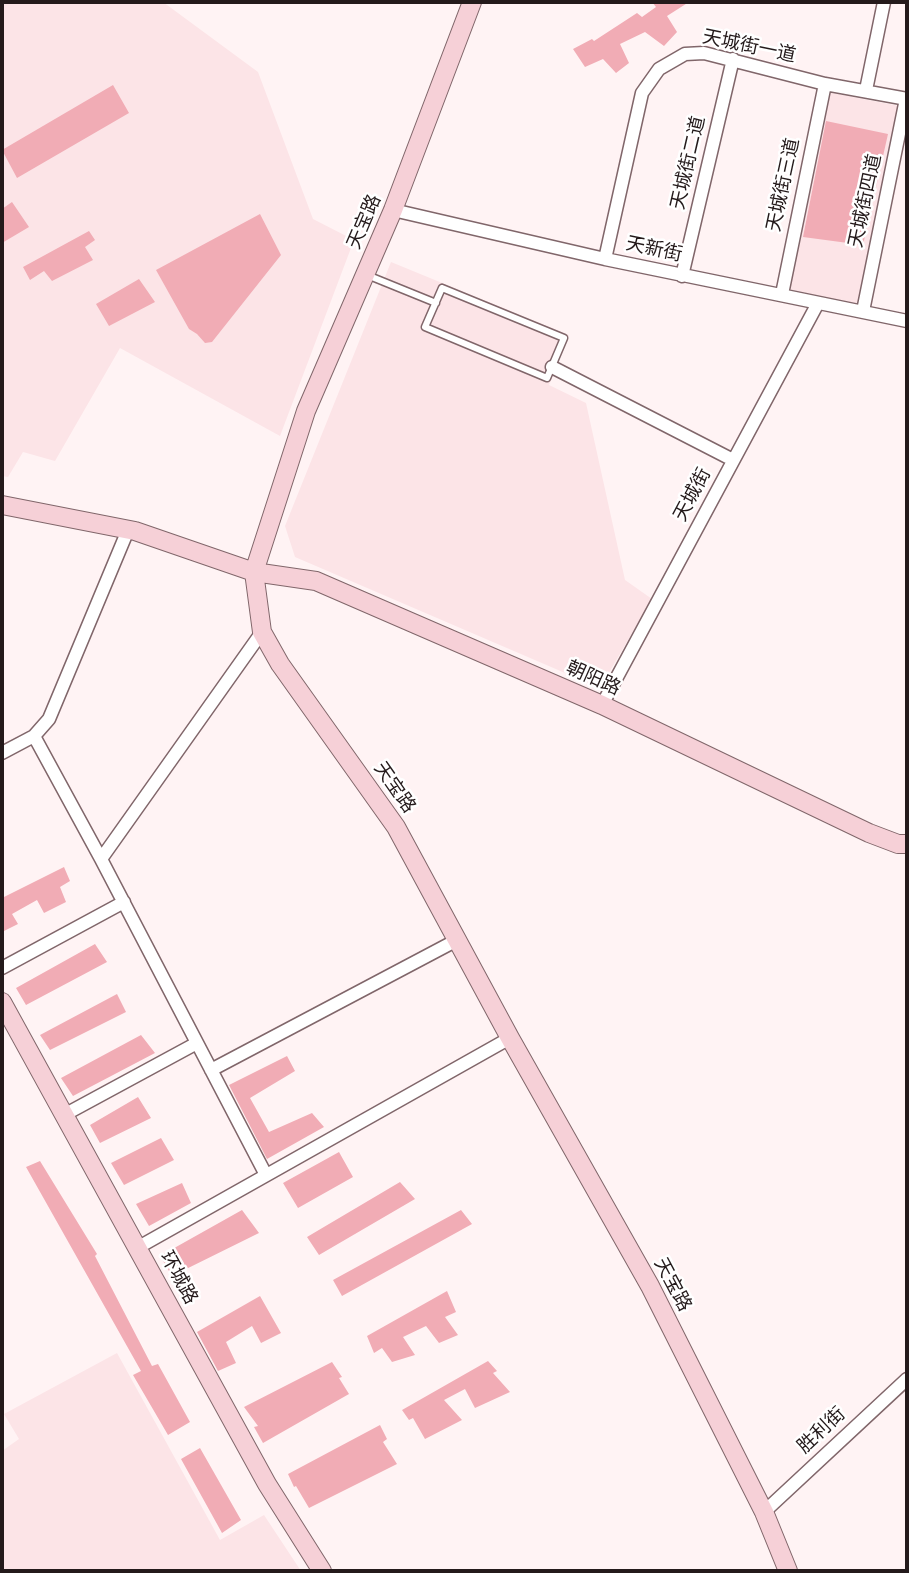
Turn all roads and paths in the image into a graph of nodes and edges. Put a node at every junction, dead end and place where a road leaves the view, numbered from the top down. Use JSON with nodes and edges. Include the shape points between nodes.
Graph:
{"nodes":[{"id":1,"x":472,"y":2,"type":"edge"},
{"id":2,"x":884,"y":2,"type":"edge"},
{"id":3,"x":733,"y":59,"type":"junction"},
{"id":4,"x":825,"y":84,"type":"junction"},
{"id":5,"x":866,"y":90,"type":"junction"},
{"id":6,"x":907,"y":99,"type":"edge"},
{"id":7,"x":393,"y":210,"type":"junction"},
{"id":8,"x":605,"y":259,"type":"junction"},
{"id":9,"x":365,"y":275,"type":"junction"},
{"id":10,"x":682,"y":276,"type":"junction"},
{"id":11,"x":782,"y":294,"type":"junction"},
{"id":12,"x":436,"y":303,"type":"junction"},
{"id":13,"x":818,"y":303,"type":"junction"},
{"id":14,"x":863,"y":311,"type":"junction"},
{"id":15,"x":907,"y":321,"type":"edge"},
{"id":16,"x":552,"y":367,"type":"junction"},
{"id":17,"x":733,"y":460,"type":"junction"},
{"id":18,"x":2,"y":505,"type":"edge"},
{"id":19,"x":128,"y":530,"type":"junction"},
{"id":20,"x":254,"y":572,"type":"junction"},
{"id":21,"x":262,"y":632,"type":"junction"},
{"id":22,"x":601,"y":705,"type":"junction"},
{"id":23,"x":34,"y":736,"type":"junction"},
{"id":24,"x":2,"y":753,"type":"edge"},
{"id":25,"x":907,"y":844,"type":"edge"},
{"id":26,"x":102,"y":859,"type":"junction"},
{"id":27,"x":124,"y":902,"type":"junction"},
{"id":28,"x":457,"y":940,"type":"junction"},
{"id":29,"x":2,"y":968,"type":"edge"},
{"id":30,"x":2,"y":1002,"type":"edge"},
{"id":31,"x":510,"y":1038,"type":"junction"},
{"id":32,"x":197,"y":1043,"type":"junction"},
{"id":33,"x":211,"y":1070,"type":"junction"},
{"id":34,"x":64,"y":1115,"type":"junction"},
{"id":35,"x":266,"y":1175,"type":"junction"},
{"id":36,"x":137,"y":1248,"type":"junction"},
{"id":37,"x":907,"y":1378,"type":"edge"},
{"id":38,"x":764,"y":1512,"type":"junction"},
{"id":39,"x":323,"y":1571,"type":"edge"},
{"id":40,"x":788,"y":1571,"type":"edge"}],
"edges":[{"from":1,"to":7,"type":"main road","name":"天宝路"},
{"from":2,"to":5,"type":"street"},
{"from":3,"to":4,"type":"street","name":"天城街一道"},
{"from":3,"to":8,"type":"street","name":"天城街一道","via":[[685,54],[659,69],[642,93]]},
{"from":3,"to":10,"type":"street","name":"天城街二道"},
{"from":4,"to":5,"type":"street","name":"天城街一道"},
{"from":4,"to":11,"type":"street","name":"天城街三道"},
{"from":5,"to":6,"type":"street","name":"天城街一道"},
{"from":6,"to":14,"type":"street","name":"天城街四道"},
{"from":7,"to":8,"type":"street","name":"天新街"},
{"from":7,"to":9,"type":"main road","name":"天宝路"},
{"from":8,"to":10,"type":"street","name":"天新街"},
{"from":9,"to":12,"type":"lane"},
{"from":9,"to":20,"type":"main road","name":"天宝路","via":[[306,411]]},
{"from":10,"to":11,"type":"street","name":"天新街"},
{"from":11,"to":13,"type":"street","name":"天新街"},
{"from":12,"to":16,"type":"lane","via":[[425,327],[547,378]]},
{"from":12,"to":16,"type":"lane","via":[[442,288],[564,338]]},
{"from":13,"to":14,"type":"street","name":"天新街"},
{"from":13,"to":17,"type":"street","name":"天城街"},
{"from":14,"to":15,"type":"street","name":"天新街"},
{"from":16,"to":17,"type":"street"},
{"from":17,"to":22,"type":"street","name":"天城街"},
{"from":18,"to":19,"type":"main road","name":"朝阳路"},
{"from":19,"to":20,"type":"main road","name":"朝阳路"},
{"from":19,"to":23,"type":"street","via":[[49,719]]},
{"from":20,"to":21,"type":"main road","name":"天宝路"},
{"from":20,"to":22,"type":"main road","name":"朝阳路","via":[[316,581]]},
{"from":21,"to":26,"type":"street"},
{"from":21,"to":28,"type":"main road","name":"天宝路","via":[[396,827]]},
{"from":22,"to":25,"type":"main road","name":"朝阳路","via":[[869,833]]},
{"from":23,"to":24,"type":"street"},
{"from":23,"to":26,"type":"street"},
{"from":26,"to":27,"type":"street"},
{"from":27,"to":29,"type":"street"},
{"from":27,"to":32,"type":"street"},
{"from":28,"to":31,"type":"main road","name":"天宝路"},
{"from":28,"to":33,"type":"street"},
{"from":30,"to":34,"type":"main road","name":"环城路"},
{"from":31,"to":35,"type":"street"},
{"from":31,"to":38,"type":"main road","name":"天宝路","via":[[650,1286]]},
{"from":32,"to":33,"type":"street"},
{"from":32,"to":34,"type":"street"},
{"from":33,"to":35,"type":"street"},
{"from":34,"to":36,"type":"main road","name":"环城路"},
{"from":35,"to":36,"type":"street"},
{"from":36,"to":39,"type":"main road","name":"环城路","via":[[267,1484]]},
{"from":37,"to":38,"type":"street","name":"胜利街"},
{"from":38,"to":40,"type":"main road","name":"天宝路"}]}
